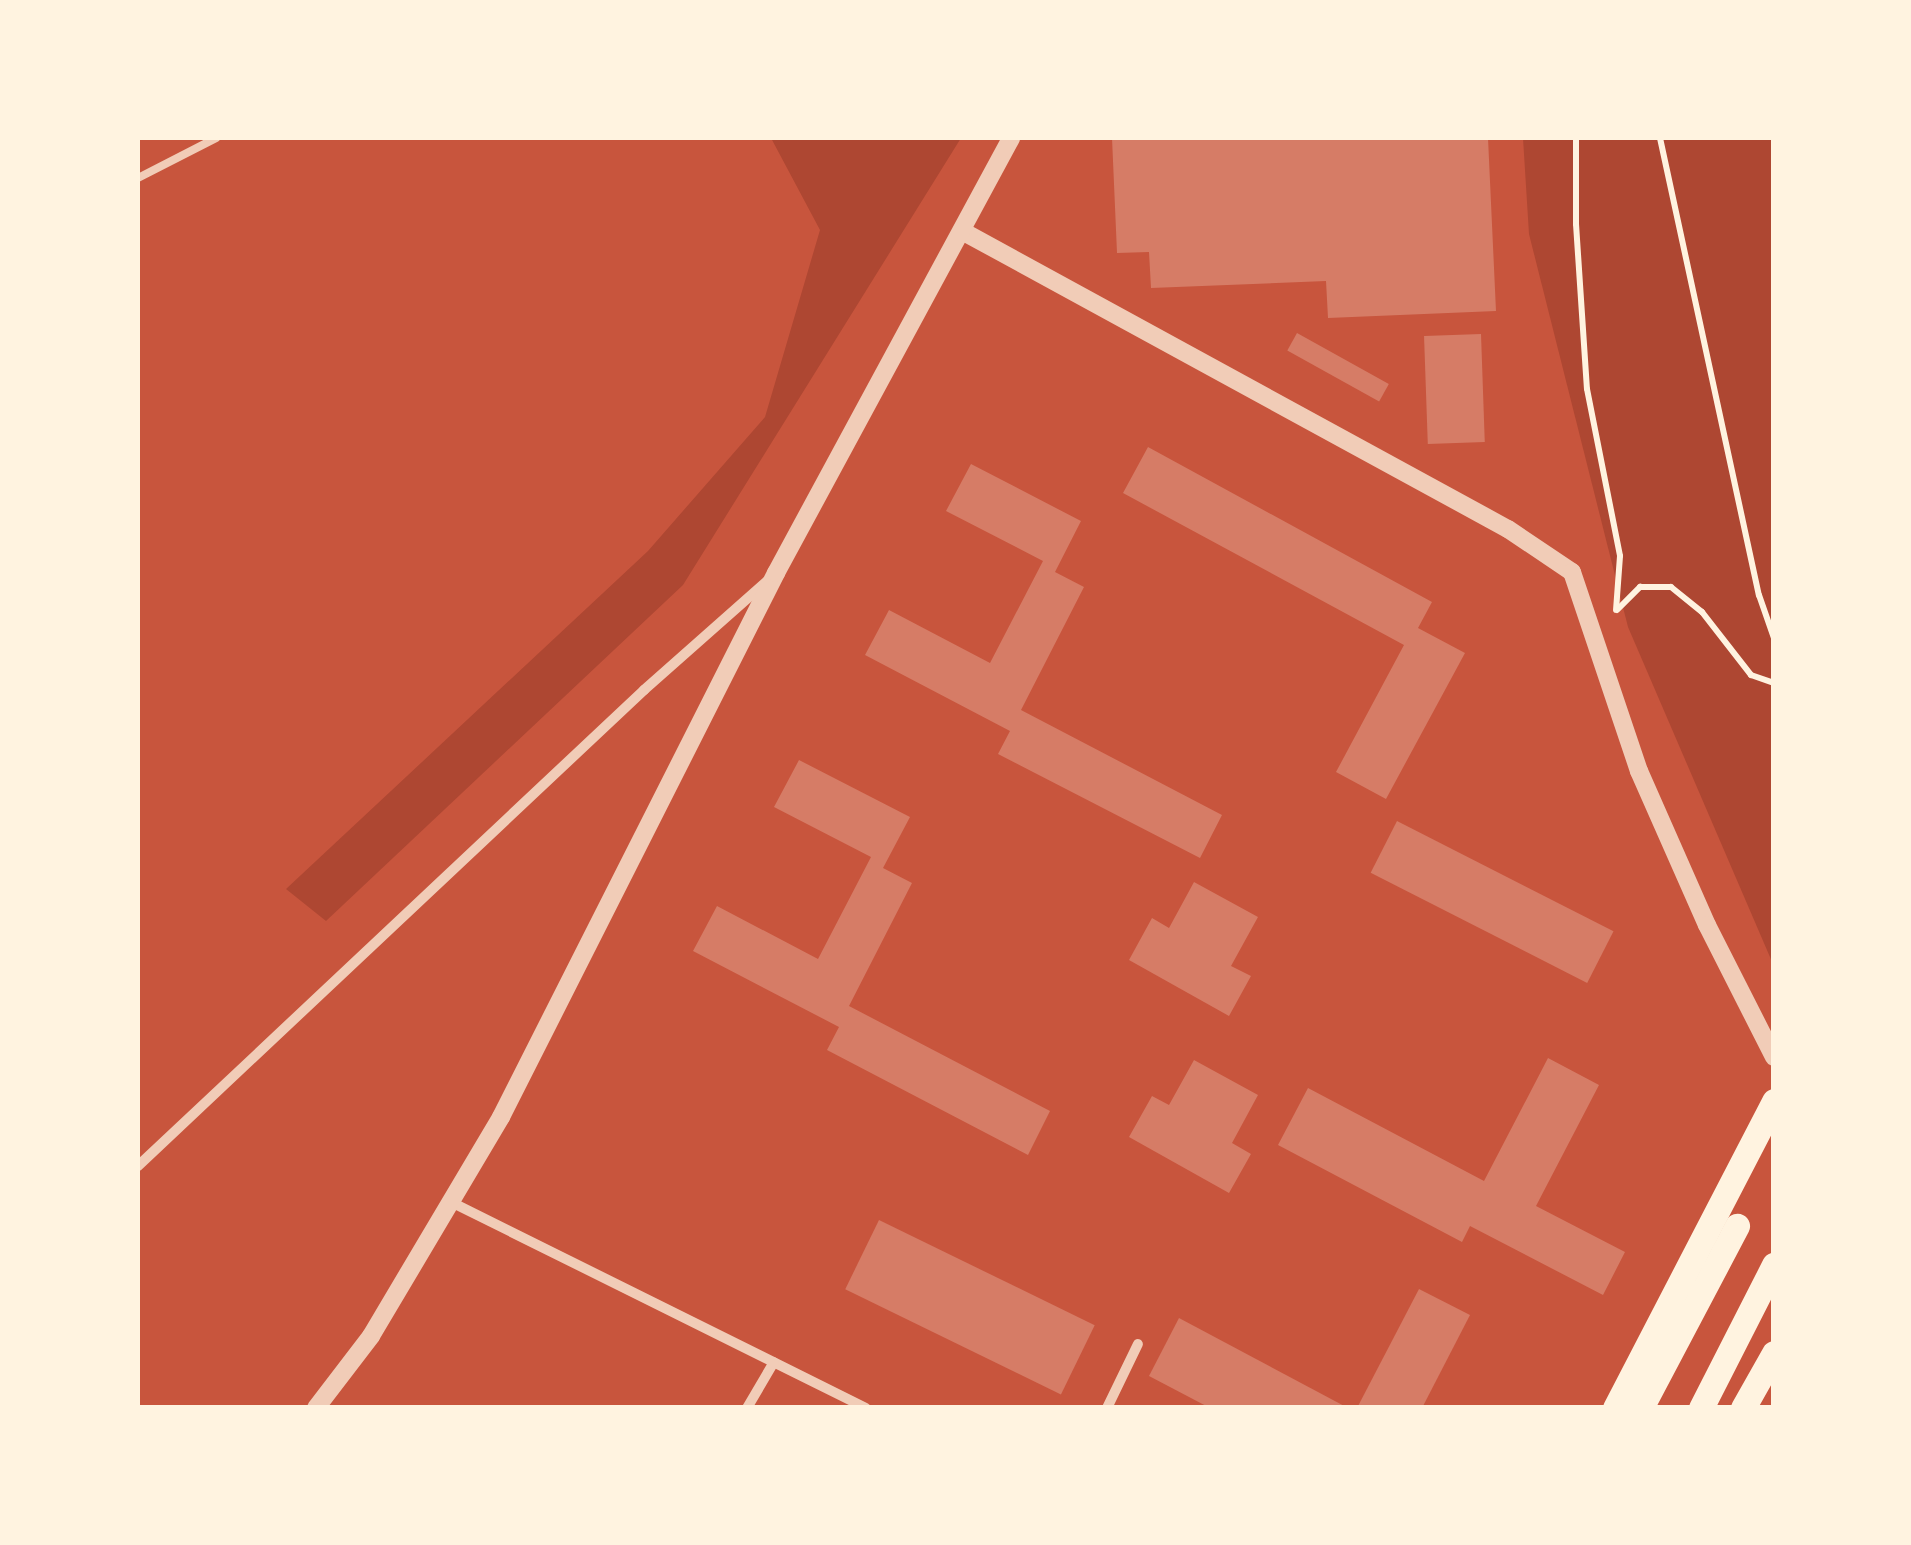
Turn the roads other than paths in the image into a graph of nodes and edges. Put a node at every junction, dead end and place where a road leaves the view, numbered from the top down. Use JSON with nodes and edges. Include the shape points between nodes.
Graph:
{"nodes":[{"id":1,"x":216,"y":138,"type":"edge"},
{"id":2,"x":1011,"y":138,"type":"edge"},
{"id":3,"x":138,"y":178,"type":"edge"},
{"id":4,"x":962,"y":231,"type":"junction"},
{"id":5,"x":776,"y":574,"type":"junction"},
{"id":6,"x":1774,"y":1058,"type":"edge"},
{"id":7,"x":1774,"y":1101,"type":"edge"},
{"id":8,"x":138,"y":1166,"type":"edge"},
{"id":9,"x":451,"y":1202,"type":"junction"},
{"id":10,"x":1737,"y":1226,"type":"dead end"},
{"id":11,"x":1774,"y":1264,"type":"edge"},
{"id":12,"x":1138,"y":1344,"type":"dead end"},
{"id":13,"x":1774,"y":1353,"type":"edge"},
{"id":14,"x":774,"y":1362,"type":"junction"},
{"id":15,"x":316,"y":1408,"type":"edge"},
{"id":16,"x":747,"y":1408,"type":"edge"},
{"id":17,"x":866,"y":1408,"type":"edge"},
{"id":18,"x":1106,"y":1408,"type":"edge"},
{"id":19,"x":1615,"y":1408,"type":"edge"},
{"id":20,"x":1641,"y":1408,"type":"edge"},
{"id":21,"x":1701,"y":1408,"type":"edge"},
{"id":22,"x":1744,"y":1408,"type":"edge"}],
"edges":[{"from":1,"to":3,"type":"lane"},
{"from":2,"to":4,"type":"street"},
{"from":4,"to":5,"type":"street"},
{"from":4,"to":6,"type":"street","via":[[1508,529],[1572,572],[1639,770]]},
{"from":5,"to":8,"type":"street"},
{"from":5,"to":9,"type":"street","via":[[502,1118]]},
{"from":7,"to":19,"type":"main road"},
{"from":9,"to":14,"type":"street"},
{"from":9,"to":15,"type":"street","via":[[371,1336]]},
{"from":10,"to":20,"type":"main road"},
{"from":11,"to":21,"type":"main road"},
{"from":12,"to":18,"type":"street"},
{"from":13,"to":22,"type":"main road"},
{"from":14,"to":16,"type":"street"},
{"from":14,"to":17,"type":"street"}]}
